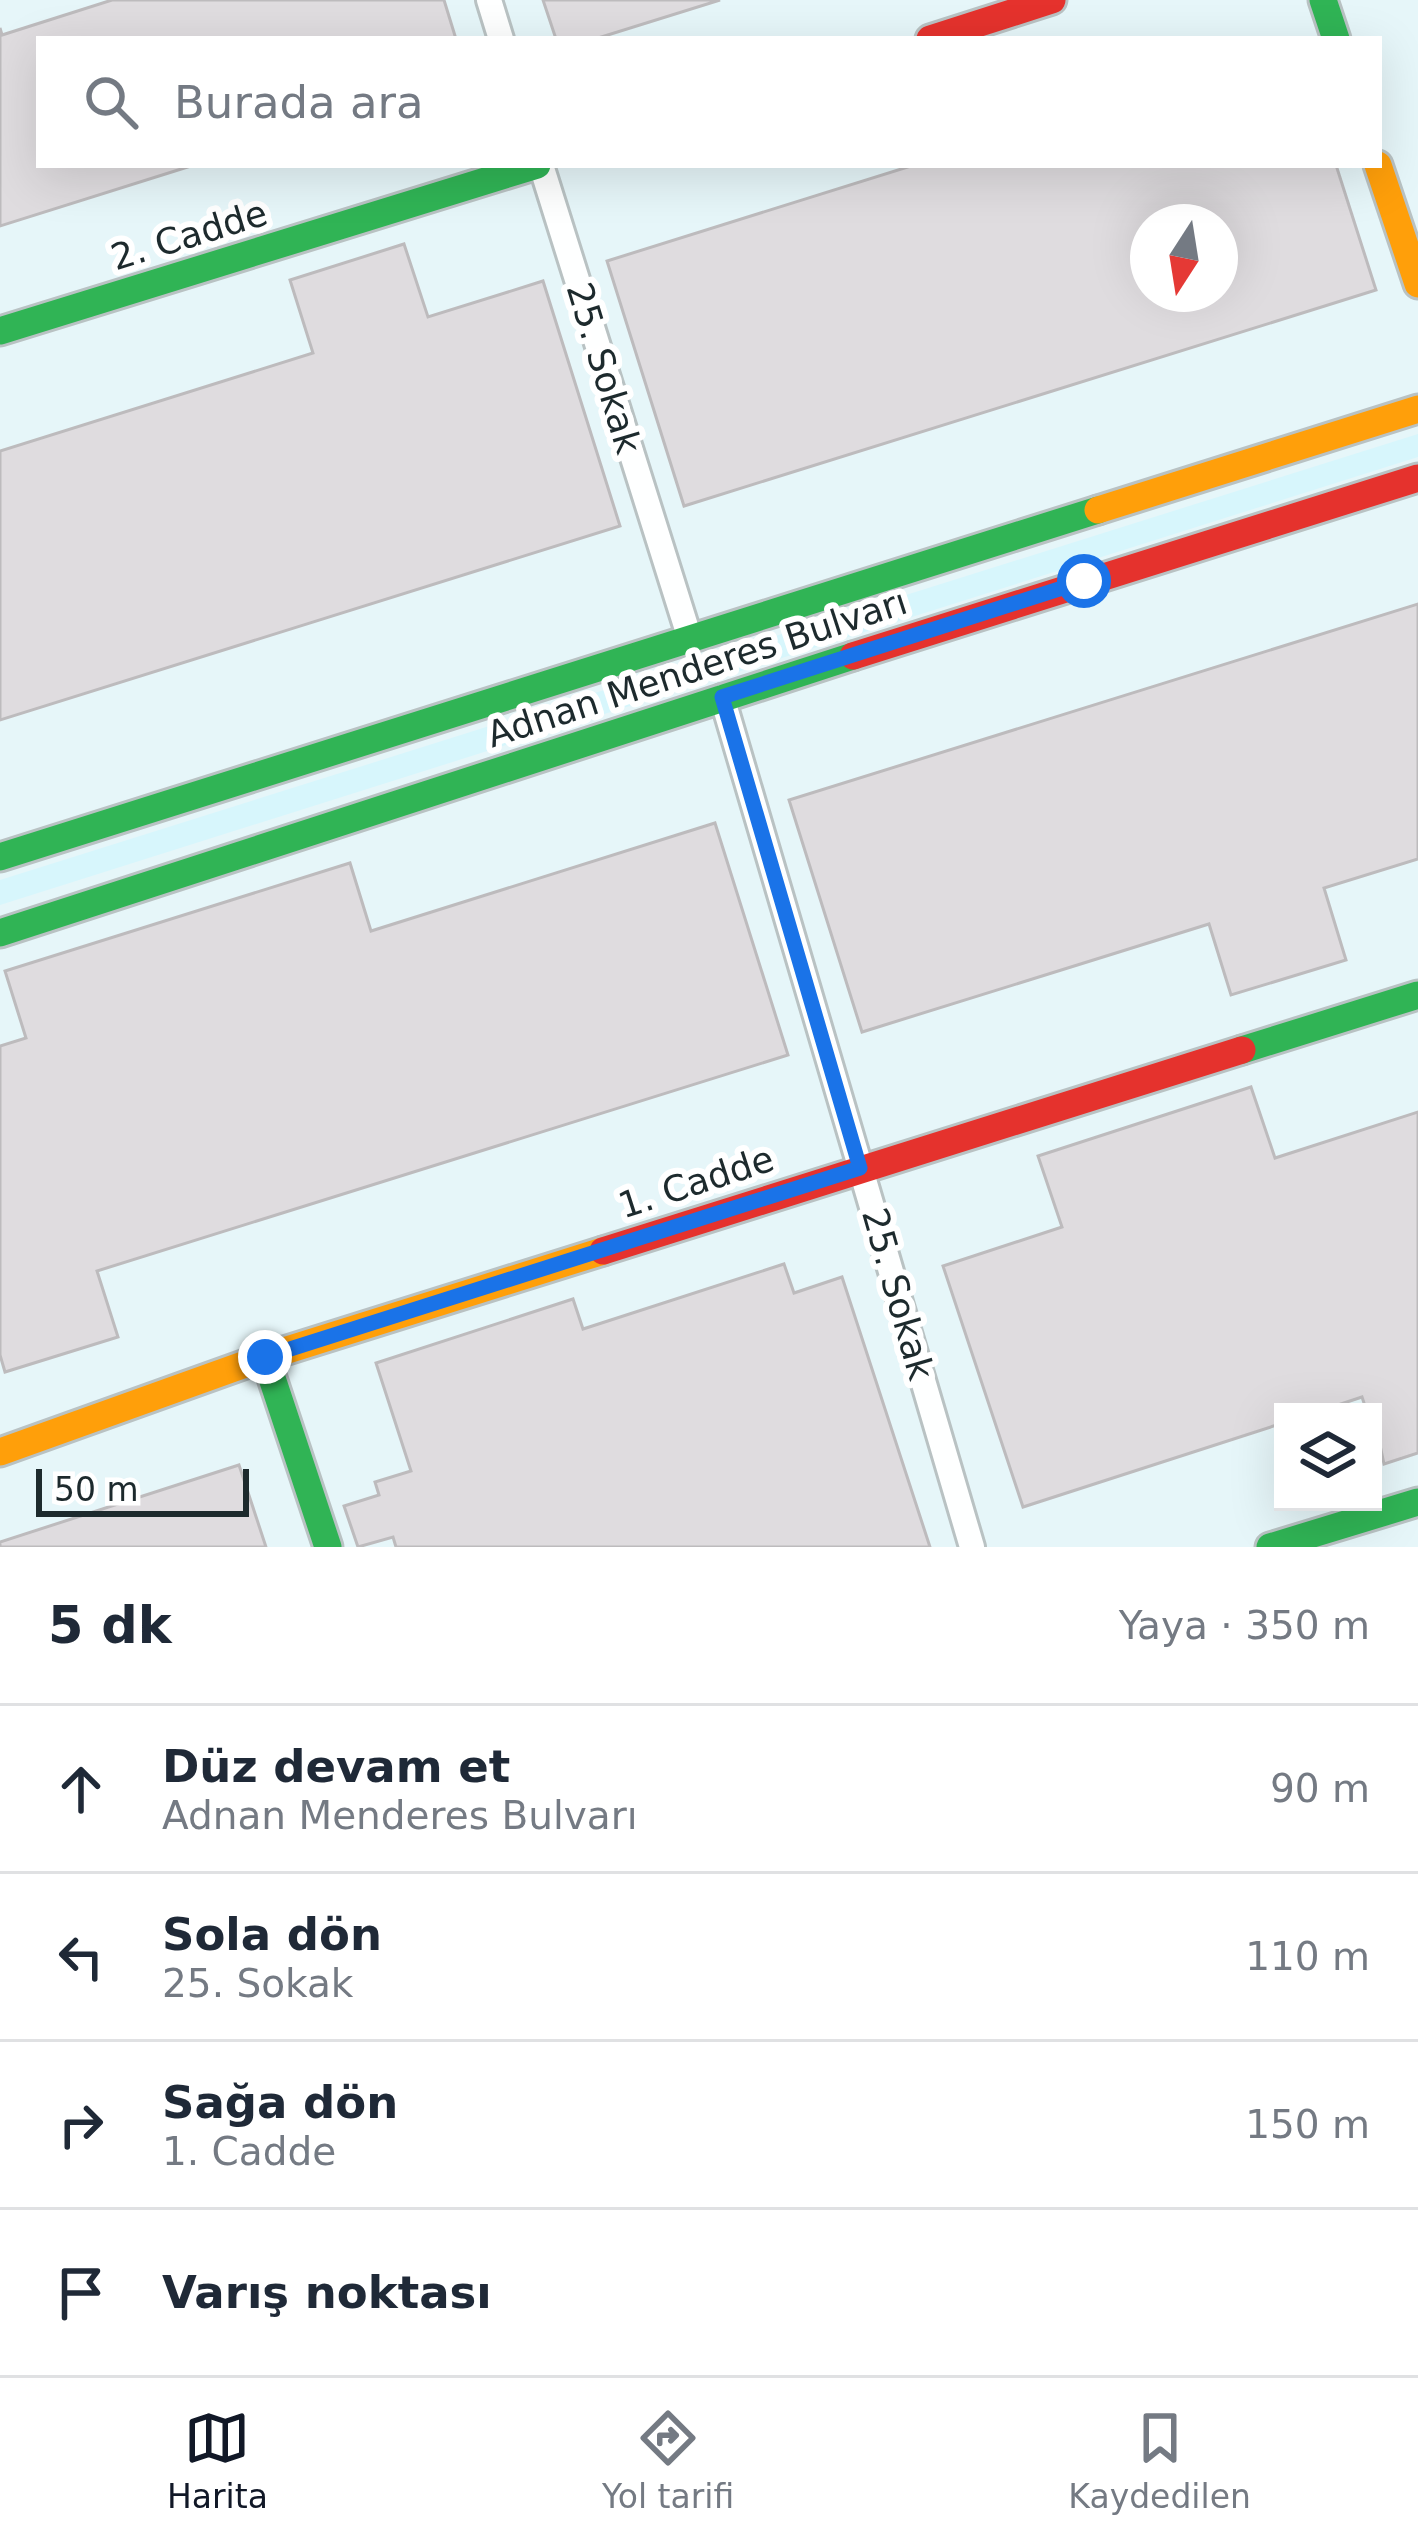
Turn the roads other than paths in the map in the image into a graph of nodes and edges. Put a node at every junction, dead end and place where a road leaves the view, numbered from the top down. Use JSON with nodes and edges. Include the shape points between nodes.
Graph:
{"nodes":[{"id":1,"x":489,"y":0,"type":"edge"},
{"id":2,"x":1052,"y":0,"type":"edge"},
{"id":3,"x":1323,"y":0,"type":"edge"},
{"id":4,"x":500,"y":36,"type":"edge"},
{"id":5,"x":939,"y":36,"type":"edge"},
{"id":6,"x":1335,"y":36,"type":"edge"},
{"id":7,"x":529,"y":168,"type":"edge"},
{"id":8,"x":540,"y":168,"type":"edge"},
{"id":9,"x":1379,"y":168,"type":"edge"},
{"id":10,"x":1418,"y":284,"type":"edge"},
{"id":11,"x":0,"y":331,"type":"edge"},
{"id":12,"x":1418,"y":409,"type":"edge"},
{"id":13,"x":1418,"y":478,"type":"edge"},
{"id":14,"x":690,"y":639,"type":"junction"},
{"id":15,"x":722,"y":697,"type":"junction"},
{"id":16,"x":0,"y":856,"type":"edge"},
{"id":17,"x":0,"y":933,"type":"edge"},
{"id":18,"x":1418,"y":995,"type":"edge"},
{"id":19,"x":860,"y":1168,"type":"junction"},
{"id":20,"x":265,"y":1357,"type":"junction"},
{"id":21,"x":0,"y":1452,"type":"edge"},
{"id":22,"x":1418,"y":1502,"type":"edge"},
{"id":23,"x":328,"y":1547,"type":"edge"},
{"id":24,"x":972,"y":1547,"type":"edge"},
{"id":25,"x":1270,"y":1547,"type":"edge"}],
"edges":[{"from":1,"to":4,"type":"street"},
{"from":2,"to":5,"type":"main road"},
{"from":3,"to":6,"type":"main road"},
{"from":7,"to":11,"type":"main road","name":"2. Cadde"},
{"from":8,"to":14,"type":"street","name":"25. Sokak"},
{"from":9,"to":10,"type":"main road"},
{"from":12,"to":14,"type":"main road","name":"Adnan Menderes Bulvarı"},
{"from":13,"to":15,"type":"main road","name":"Adnan Menderes Bulvarı"},
{"from":14,"to":16,"type":"main road","name":"Adnan Menderes Bulvarı"},
{"from":15,"to":17,"type":"main road","name":"Adnan Menderes Bulvarı"},
{"from":15,"to":19,"type":"street","name":"25. Sokak"},
{"from":18,"to":19,"type":"main road","name":"1. Cadde"},
{"from":19,"to":20,"type":"main road","name":"1. Cadde"},
{"from":19,"to":24,"type":"street","name":"25. Sokak"},
{"from":20,"to":21,"type":"main road","name":"1. Cadde"},
{"from":20,"to":23,"type":"main road"},
{"from":22,"to":25,"type":"main road"}]}
